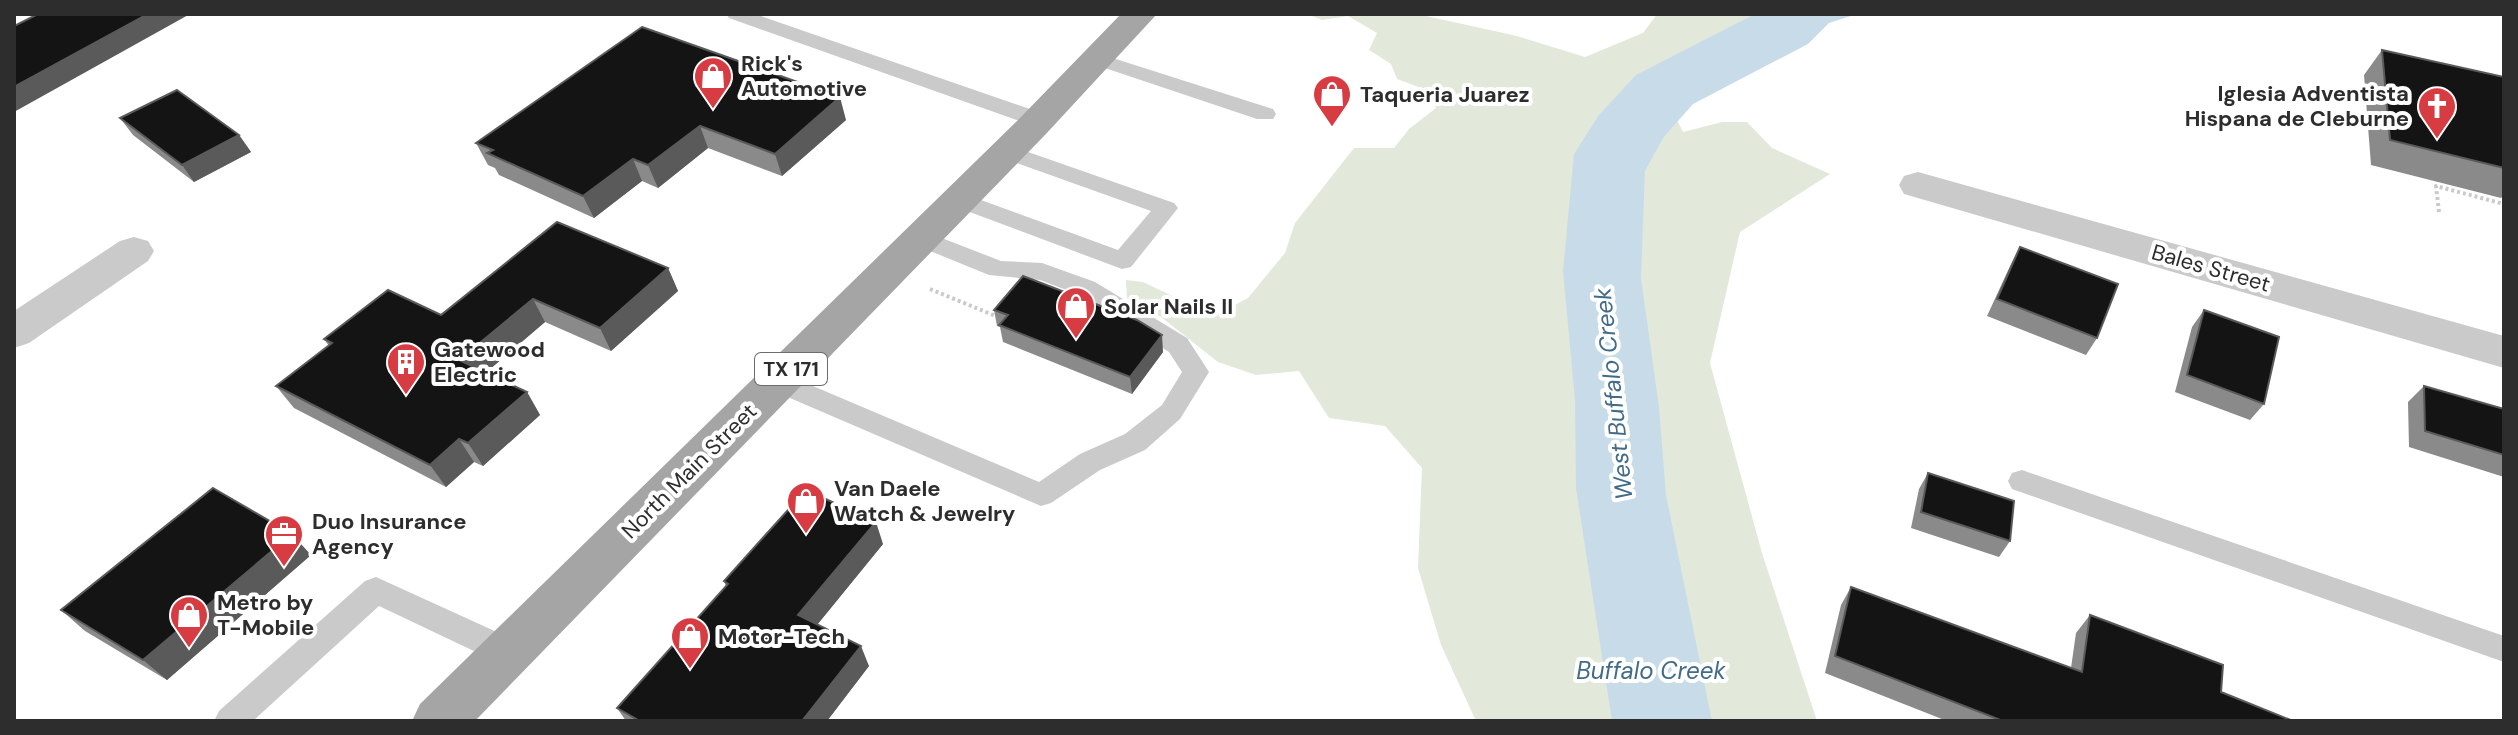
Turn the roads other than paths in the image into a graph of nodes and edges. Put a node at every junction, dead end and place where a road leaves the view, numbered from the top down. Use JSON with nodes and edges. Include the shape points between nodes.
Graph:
{"nodes":[{"id":1,"x":736,"y":14,"type":"edge"},
{"id":2,"x":1140,"y":14,"type":"edge"},
{"id":3,"x":1097,"y":59,"type":"junction"},
{"id":4,"x":1265,"y":114,"type":"dead end"},
{"id":5,"x":1039,"y":120,"type":"junction"},
{"id":6,"x":1008,"y":152,"type":"junction"},
{"id":7,"x":1918,"y":185,"type":"dead end"},
{"id":8,"x":959,"y":200,"type":"junction"},
{"id":9,"x":921,"y":238,"type":"junction"},
{"id":10,"x":134,"y":251,"type":"dead end"},
{"id":11,"x":14,"y":332,"type":"edge"},
{"id":12,"x":2504,"y":352,"type":"edge"},
{"id":13,"x":778,"y":382,"type":"junction"},
{"id":14,"x":2022,"y":481,"type":"dead end"},
{"id":15,"x":2504,"y":649,"type":"edge"},
{"id":16,"x":508,"y":652,"type":"junction"},
{"id":17,"x":230,"y":721,"type":"edge"},
{"id":18,"x":439,"y":721,"type":"edge"}],
"edges":[{"from":1,"to":5,"type":"lane"},
{"from":2,"to":3,"type":"main road","name":"North Main Street","number":"TX 171"},
{"from":3,"to":4,"type":"lane"},
{"from":3,"to":5,"type":"main road","name":"North Main Street","number":"TX 171"},
{"from":5,"to":6,"type":"main road","name":"North Main Street","number":"TX 171"},
{"from":6,"to":8,"type":"main road","name":"North Main Street","number":"TX 171"},
{"from":6,"to":8,"type":"lane","via":[[1166,208],[1122,261]]},
{"from":7,"to":12,"type":"street","name":"Bales Street"},
{"from":8,"to":9,"type":"main road","name":"North Main Street","number":"TX 171"},
{"from":9,"to":13,"type":"main road","name":"North Main Street","number":"TX 171"},
{"from":9,"to":13,"type":"lane","via":[[998,269],[1042,272],[1086,288],[1178,345],[1196,372],[1171,412],[1135,442],[1090,462],[1041,495]]},
{"from":10,"to":11,"type":"street"},
{"from":13,"to":16,"type":"main road","name":"North Main Street","number":"TX 171"},
{"from":14,"to":15,"type":"lane"},
{"from":16,"to":17,"type":"lane","via":[[376,590]]},
{"from":16,"to":18,"type":"main road","name":"North Main Street","number":"TX 171"}]}
